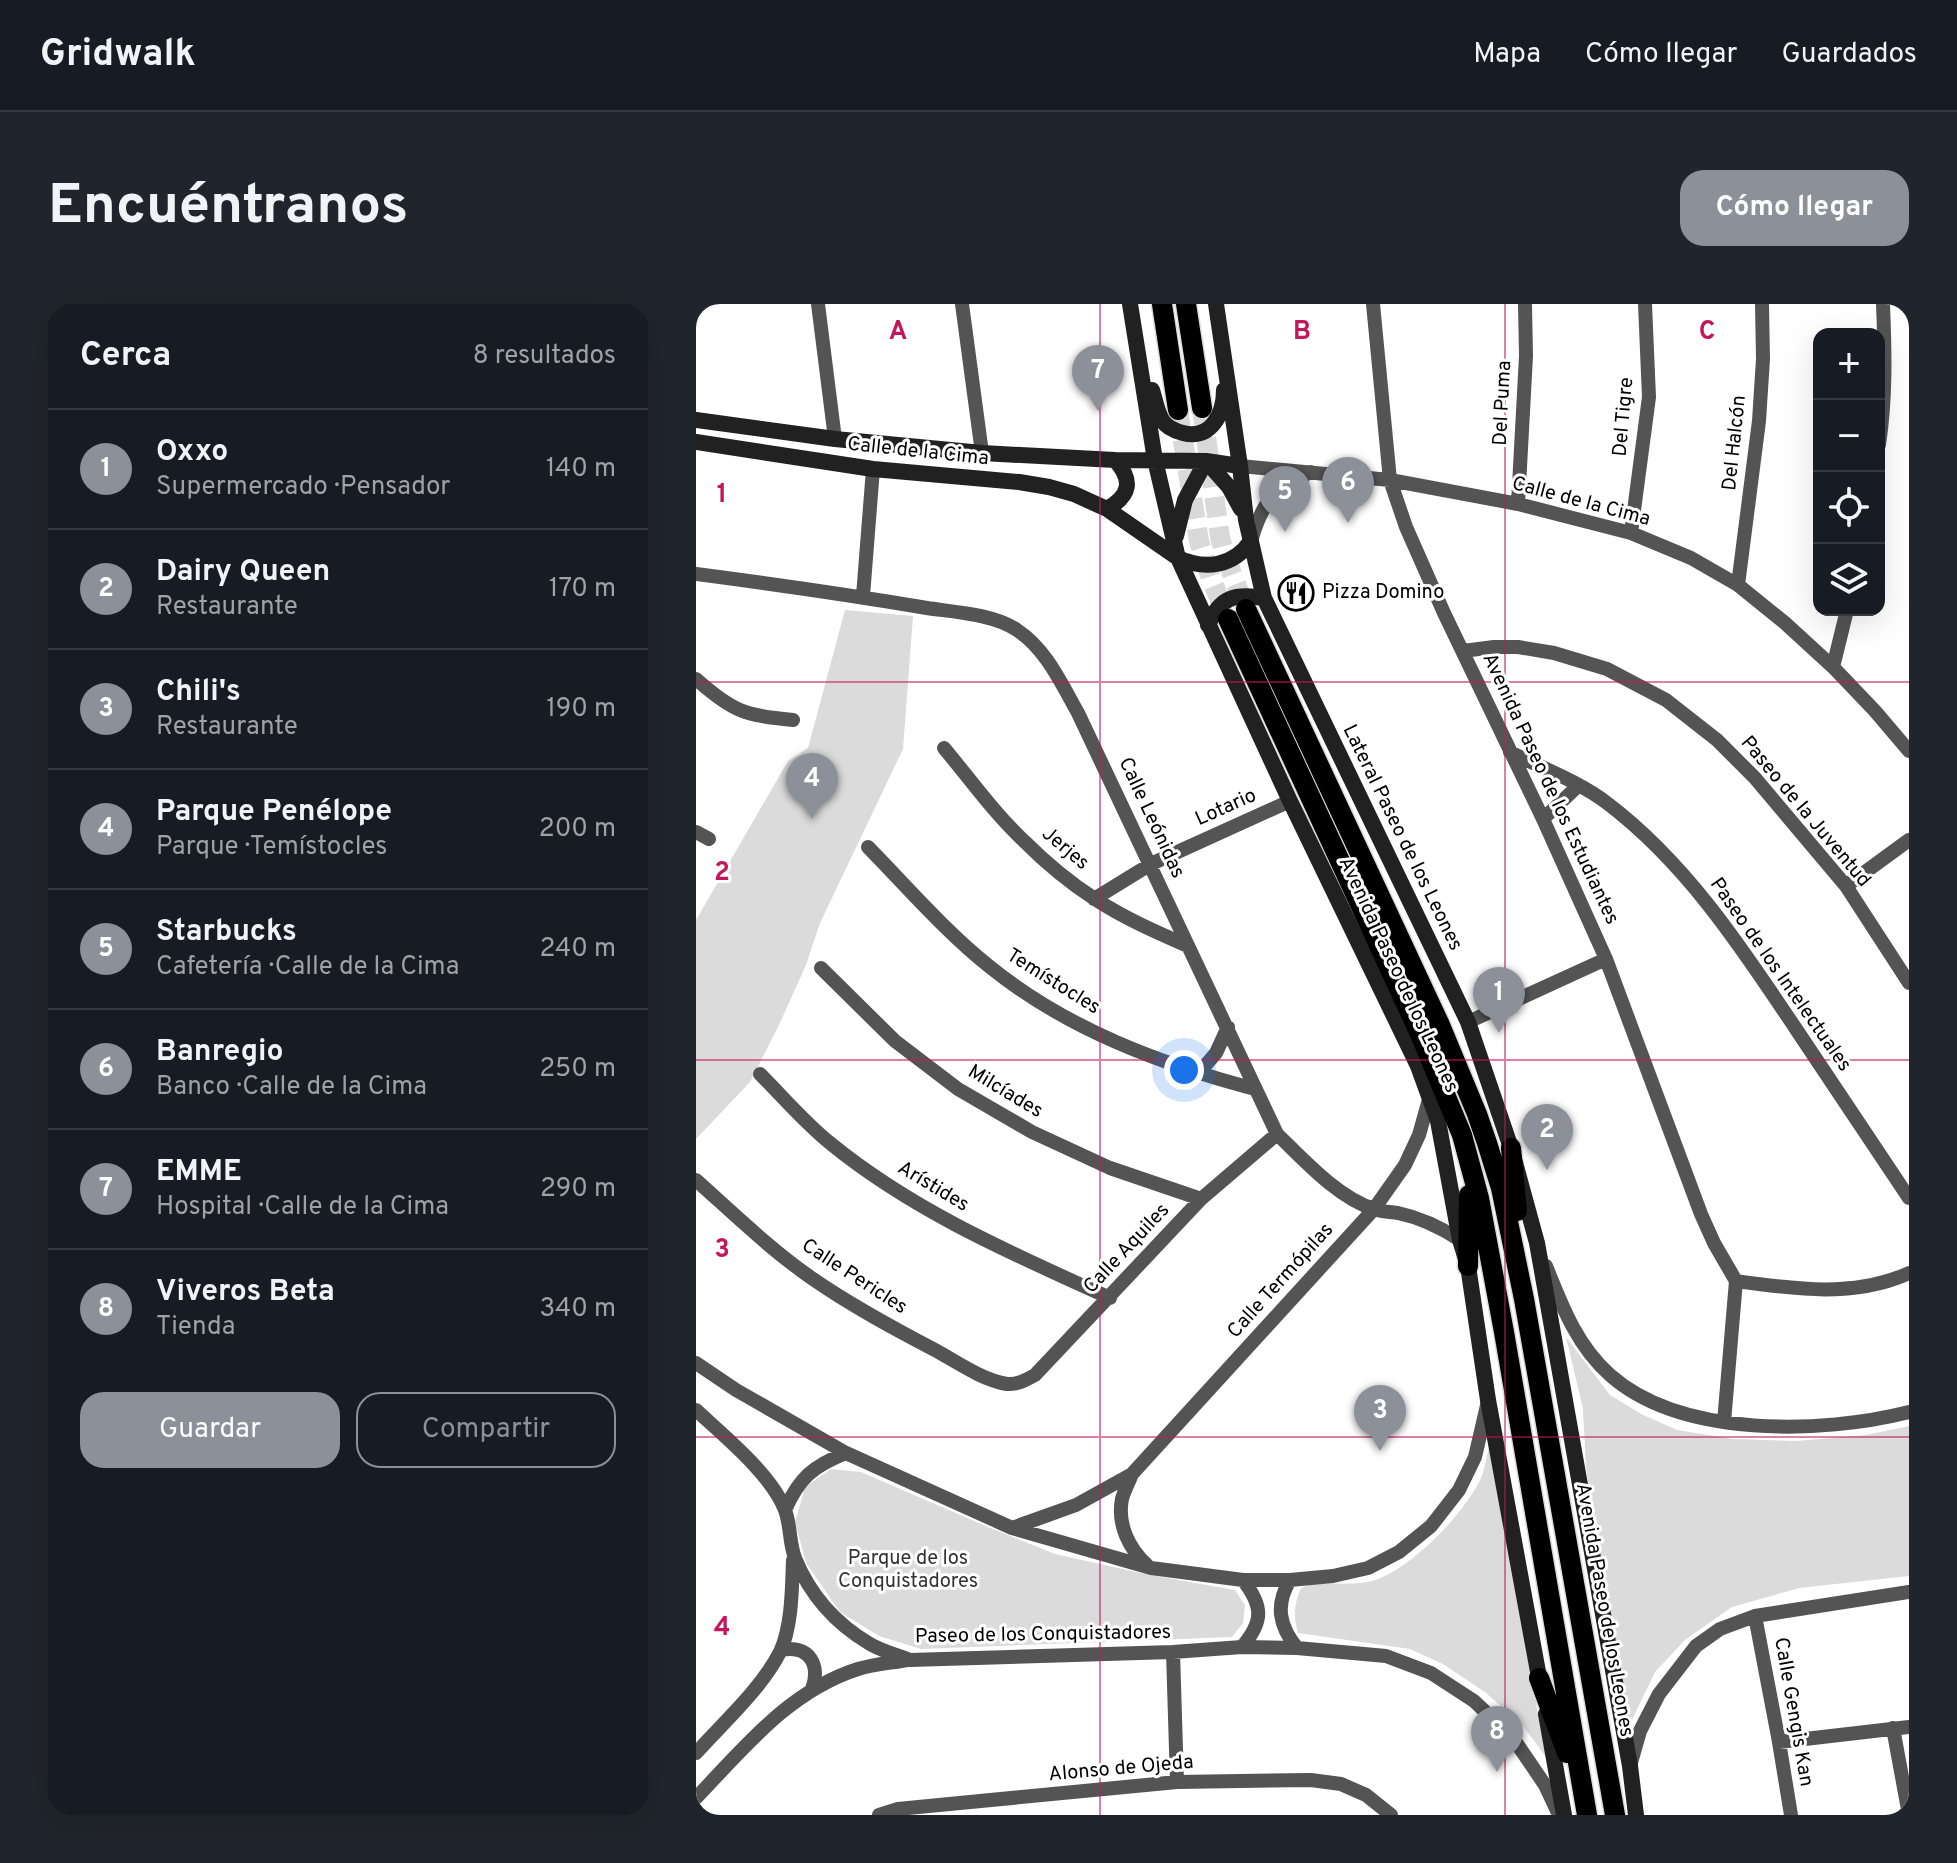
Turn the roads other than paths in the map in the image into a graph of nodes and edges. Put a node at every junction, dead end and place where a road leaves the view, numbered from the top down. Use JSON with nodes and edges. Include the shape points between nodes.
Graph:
{"nodes":[{"id":1,"x":818,"y":304,"type":"edge"},
{"id":2,"x":962,"y":304,"type":"edge"},
{"id":3,"x":1130,"y":304,"type":"edge"},
{"id":4,"x":1162,"y":304,"type":"edge"},
{"id":5,"x":1186,"y":304,"type":"edge"},
{"id":6,"x":1216,"y":304,"type":"edge"},
{"id":7,"x":1373,"y":304,"type":"edge"},
{"id":8,"x":1525,"y":304,"type":"edge"},
{"id":9,"x":1645,"y":304,"type":"edge"},
{"id":10,"x":1762,"y":304,"type":"edge"},
{"id":11,"x":1883,"y":304,"type":"edge"},
{"id":12,"x":1223,"y":345,"type":"junction"},
{"id":13,"x":1137,"y":347,"type":"junction"},
{"id":14,"x":1884,"y":400,"type":"edge"},
{"id":15,"x":1202,"y":408,"type":"tunnel mouth"},
{"id":16,"x":1178,"y":410,"type":"tunnel mouth"},
{"id":17,"x":696,"y":420,"type":"edge"},
{"id":18,"x":835,"y":439,"type":"junction"},
{"id":19,"x":696,"y":442,"type":"edge"},
{"id":20,"x":982,"y":453,"type":"junction"},
{"id":21,"x":1115,"y":460,"type":"junction"},
{"id":22,"x":1155,"y":460,"type":"junction"},
{"id":23,"x":1206,"y":461,"type":"junction"},
{"id":24,"x":1240,"y":466,"type":"junction"},
{"id":25,"x":873,"y":469,"type":"junction"},
{"id":26,"x":1311,"y":472,"type":"junction"},
{"id":27,"x":1390,"y":480,"type":"junction"},
{"id":28,"x":1518,"y":504,"type":"junction"},
{"id":29,"x":1107,"y":509,"type":"junction"},
{"id":30,"x":1246,"y":520,"type":"junction"},
{"id":31,"x":1631,"y":533,"type":"junction"},
{"id":32,"x":1251,"y":541,"type":"junction"},
{"id":33,"x":1176,"y":552,"type":"junction"},
{"id":34,"x":696,"y":574,"type":"edge"},
{"id":35,"x":1738,"y":585,"type":"junction"},
{"id":36,"x":863,"y":596,"type":"junction"},
{"id":37,"x":1264,"y":598,"type":"junction"},
{"id":38,"x":1846,"y":616,"type":"edge"},
{"id":39,"x":1227,"y":618,"type":"junction"},
{"id":40,"x":1463,"y":651,"type":"junction"},
{"id":41,"x":1833,"y":667,"type":"junction"},
{"id":42,"x":696,"y":679,"type":"edge"},
{"id":43,"x":793,"y":720,"type":"dead end"},
{"id":44,"x":944,"y":748,"type":"dead end"},
{"id":45,"x":1909,"y":751,"type":"edge"},
{"id":46,"x":1510,"y":752,"type":"junction"},
{"id":47,"x":1579,"y":785,"type":"junction"},
{"id":48,"x":1290,"y":801,"type":"junction"},
{"id":49,"x":1543,"y":819,"type":"junction"},
{"id":50,"x":1909,"y":840,"type":"edge"},
{"id":51,"x":868,"y":847,"type":"dead end"},
{"id":52,"x":1151,"y":864,"type":"junction"},
{"id":53,"x":1846,"y":886,"type":"junction"},
{"id":54,"x":1094,"y":899,"type":"junction"},
{"id":55,"x":1188,"y":946,"type":"junction"},
{"id":56,"x":1606,"y":959,"type":"junction"},
{"id":57,"x":821,"y":968,"type":"dead end"},
{"id":58,"x":1909,"y":983,"type":"edge"},
{"id":59,"x":1468,"y":1022,"type":"junction"},
{"id":60,"x":1228,"y":1027,"type":"junction"},
{"id":61,"x":760,"y":1074,"type":"dead end"},
{"id":62,"x":1198,"y":1074,"type":"junction"},
{"id":63,"x":1255,"y":1089,"type":"junction"},
{"id":64,"x":1430,"y":1096,"type":"junction"},
{"id":65,"x":1277,"y":1134,"type":"junction"},
{"id":66,"x":1511,"y":1148,"type":"junction"},
{"id":67,"x":1469,"y":1163,"type":"junction"},
{"id":68,"x":696,"y":1180,"type":"edge"},
{"id":69,"x":1909,"y":1198,"type":"edge"},
{"id":70,"x":1201,"y":1199,"type":"junction"},
{"id":71,"x":1374,"y":1209,"type":"junction"},
{"id":72,"x":1460,"y":1240,"type":"junction"},
{"id":73,"x":1537,"y":1243,"type":"junction"},
{"id":74,"x":1468,"y":1266,"type":"junction"},
{"id":75,"x":1909,"y":1273,"type":"edge"},
{"id":76,"x":1736,"y":1281,"type":"junction"},
{"id":77,"x":1110,"y":1298,"type":"junction"},
{"id":78,"x":1524,"y":1299,"type":"junction"},
{"id":79,"x":696,"y":1363,"type":"edge"},
{"id":80,"x":1005,"y":1384,"type":"joint"},
{"id":81,"x":1488,"y":1400,"type":"junction"},
{"id":82,"x":696,"y":1410,"type":"edge"},
{"id":83,"x":1909,"y":1412,"type":"edge"},
{"id":84,"x":1724,"y":1422,"type":"junction"},
{"id":85,"x":846,"y":1453,"type":"junction"},
{"id":86,"x":1132,"y":1474,"type":"junction"},
{"id":87,"x":785,"y":1510,"type":"junction"},
{"id":88,"x":1012,"y":1528,"type":"junction"},
{"id":89,"x":794,"y":1556,"type":"junction"},
{"id":90,"x":1151,"y":1568,"type":"junction"},
{"id":91,"x":1243,"y":1580,"type":"junction"},
{"id":92,"x":1290,"y":1580,"type":"junction"},
{"id":93,"x":1909,"y":1592,"type":"edge"},
{"id":94,"x":1755,"y":1616,"type":"junction"},
{"id":95,"x":1242,"y":1647,"type":"junction"},
{"id":96,"x":1297,"y":1648,"type":"junction"},
{"id":97,"x":781,"y":1650,"type":"junction"},
{"id":98,"x":1173,"y":1652,"type":"junction"},
{"id":99,"x":910,"y":1660,"type":"junction"},
{"id":100,"x":1539,"y":1678,"type":"junction"},
{"id":101,"x":812,"y":1689,"type":"junction"},
{"id":102,"x":1909,"y":1727,"type":"edge"},
{"id":103,"x":1893,"y":1728,"type":"junction"},
{"id":104,"x":1779,"y":1742,"type":"junction"},
{"id":105,"x":696,"y":1753,"type":"edge"},
{"id":106,"x":1608,"y":1766,"type":"junction"},
{"id":107,"x":1630,"y":1766,"type":"junction"},
{"id":108,"x":1177,"y":1782,"type":"junction"},
{"id":109,"x":696,"y":1798,"type":"edge"},
{"id":110,"x":1586,"y":1808,"type":"edge"},
{"id":111,"x":936,"y":1811,"type":"edge"},
{"id":112,"x":879,"y":1815,"type":"edge"},
{"id":113,"x":1391,"y":1815,"type":"edge"},
{"id":114,"x":1562,"y":1815,"type":"edge"},
{"id":115,"x":1615,"y":1815,"type":"edge"},
{"id":116,"x":1624,"y":1815,"type":"edge"},
{"id":117,"x":1636,"y":1815,"type":"edge"},
{"id":118,"x":1791,"y":1815,"type":"edge"},
{"id":119,"x":1909,"y":1815,"type":"edge"}],
"edges":[{"from":1,"to":18,"type":"street"},
{"from":2,"to":20,"type":"street"},
{"from":3,"to":13,"type":"street"},
{"from":4,"to":16,"type":"main road"},
{"from":5,"to":15,"type":"main road"},
{"from":6,"to":12,"type":"street","name":"Lateral Paseo de los Leones"},
{"from":7,"to":27,"type":"street","name":"Avenida Paseo de los Estudiantes"},
{"from":8,"to":28,"type":"street","name":"Del Puma"},
{"from":9,"to":31,"type":"street","name":"Del Tigre","via":[[1649,397]]},
{"from":10,"to":35,"type":"street","name":"Del Halcón","via":[[1759,421]]},
{"from":11,"to":14,"type":"street"},
{"from":12,"to":13,"type":"street","via":[[1222,410],[1200,435],[1173,431],[1162,419]]},
{"from":12,"to":24,"type":"street","name":"Lateral Paseo de los Leones"},
{"from":13,"to":22,"type":"street"},
{"from":17,"to":18,"type":"street","name":"Calle de la Cima"},
{"from":18,"to":20,"type":"street","name":"Calle de la Cima"},
{"from":19,"to":25,"type":"street","name":"Calle de la Cima"},
{"from":20,"to":21,"type":"street","name":"Calle de la Cima"},
{"from":21,"to":22,"type":"street","name":"Calle de la Cima"},
{"from":21,"to":29,"type":"street","via":[[1125,471],[1127,487],[1120,501]]},
{"from":22,"to":23,"type":"street","name":"Calle de la Cima"},
{"from":22,"to":33,"type":"street","name":"Avenida Paseo de los Leones"},
{"from":23,"to":24,"type":"street","name":"Calle de la Cima"},
{"from":23,"to":30,"type":"street","via":[[1229,487]]},
{"from":23,"to":33,"type":"street","via":[[1185,500]]},
{"from":24,"to":26,"type":"street","name":"Calle de la Cima"},
{"from":24,"to":30,"type":"street","name":"Lateral Paseo de los Leones"},
{"from":25,"to":29,"type":"street","name":"Calle de la Cima","via":[[1034,485]]},
{"from":25,"to":36,"type":"street"},
{"from":26,"to":27,"type":"street","name":"Calle de la Cima"},
{"from":26,"to":32,"type":"street","via":[[1269,499]]},
{"from":27,"to":28,"type":"street","name":"Calle de la Cima"},
{"from":27,"to":40,"type":"street","name":"Avenida Paseo de los Estudiantes"},
{"from":28,"to":31,"type":"street","name":"Calle de la Cima"},
{"from":29,"to":33,"type":"street","name":"Calle de la Cima"},
{"from":30,"to":32,"type":"street","name":"Lateral Paseo de los Leones"},
{"from":31,"to":35,"type":"street","name":"Calle de la Cima"},
{"from":32,"to":33,"type":"street","name":"Calle de la Cima","via":[[1236,557],[1215,564],[1190,563]]},
{"from":32,"to":37,"type":"street","name":"Lateral Paseo de los Leones"},
{"from":33,"to":39,"type":"street","name":"Avenida Paseo de los Leones"},
{"from":34,"to":36,"type":"street","name":"Calle Leónidas"},
{"from":35,"to":41,"type":"street","name":"Calle de la Cima"},
{"from":36,"to":52,"type":"street","name":"Calle Leónidas","via":[[996,620],[1035,646],[1078,713]]},
{"from":37,"to":39,"type":"street","via":[[1229,599],[1219,605]]},
{"from":37,"to":59,"type":"street","name":"Lateral Paseo de los Leones"},
{"from":38,"to":41,"type":"street"},
{"from":39,"to":48,"type":"street","name":"Avenida Paseo de los Leones"},
{"from":39,"to":67,"type":"main road","name":"Avenida Paseo de los Leones","via":[[1425,1046]]},
{"from":39,"to":78,"type":"main road","name":"Avenida Paseo de los Leones","via":[[1440,1025],[1501,1188]]},
{"from":40,"to":46,"type":"street","name":"Avenida Paseo de los Estudiantes"},
{"from":40,"to":53,"type":"street","name":"Paseo de la Juventud","via":[[1518,647],[1554,653],[1607,669],[1666,700],[1755,778]]},
{"from":41,"to":45,"type":"street","name":"Calle de la Cima"},
{"from":42,"to":43,"type":"street","via":[[733,708]]},
{"from":44,"to":54,"type":"street","name":"Jerjes","via":[[1022,840]]},
{"from":46,"to":47,"type":"street","name":"Paseo de los Intelectuales"},
{"from":46,"to":49,"type":"street","name":"Avenida Paseo de los Estudiantes"},
{"from":47,"to":49,"type":"street"},
{"from":47,"to":69,"type":"street","name":"Paseo de los Intelectuales","via":[[1635,826],[1710,906]]},
{"from":48,"to":52,"type":"street","name":"Lotario"},
{"from":48,"to":64,"type":"street","name":"Avenida Paseo de los Leones"},
{"from":49,"to":56,"type":"street","name":"Avenida Paseo de los Estudiantes"},
{"from":50,"to":53,"type":"street"},
{"from":51,"to":62,"type":"street","name":"Temístocles","via":[[991,968],[1080,1024]]},
{"from":52,"to":54,"type":"street","name":"Lotario"},
{"from":52,"to":55,"type":"street","name":"Calle Leónidas"},
{"from":53,"to":58,"type":"street","name":"Paseo de la Juventud"},
{"from":54,"to":55,"type":"street","name":"Jerjes"},
{"from":55,"to":60,"type":"street","name":"Calle Leónidas"},
{"from":56,"to":59,"type":"street"},
{"from":56,"to":76,"type":"street","name":"Avenida Paseo de los Estudiantes","via":[[1701,1214]]},
{"from":57,"to":70,"type":"street","name":"Milcíades","via":[[895,1041],[958,1089],[1032,1132],[1110,1168]]},
{"from":59,"to":66,"type":"street","name":"Lateral Paseo de los Leones"},
{"from":60,"to":62,"type":"street"},
{"from":60,"to":63,"type":"street","name":"Calle Leónidas"},
{"from":61,"to":77,"type":"street","name":"Arístides","via":[[829,1143],[884,1183],[939,1217]]},
{"from":62,"to":63,"type":"street","name":"Temístocles"},
{"from":63,"to":65,"type":"street","name":"Calle Leónidas"},
{"from":64,"to":71,"type":"street","name":"Calle Termópilas","via":[[1405,1165]]},
{"from":64,"to":72,"type":"street","name":"Avenida Paseo de los Leones"},
{"from":65,"to":70,"type":"street","name":"Calle Aquiles"},
{"from":65,"to":71,"type":"street","name":"Calle Leónidas","via":[[1340,1190]]},
{"from":66,"to":73,"type":"street","name":"Lateral Paseo de los Leones"},
{"from":66,"to":78,"type":"main road"},
{"from":67,"to":74,"type":"main road"},
{"from":67,"to":110,"type":"main road","name":"Avenida Paseo de los Leones","via":[[1515,1389]]},
{"from":68,"to":80,"type":"street","name":"Calle Pericles","via":[[810,1277],[862,1311]]},
{"from":70,"to":77,"type":"street","name":"Calle Aquiles"},
{"from":71,"to":72,"type":"street","name":"Calle Leónidas","via":[[1437,1224]]},
{"from":71,"to":86,"type":"street","name":"Calle Termópilas"},
{"from":72,"to":74,"type":"street","name":"Avenida Paseo de los Leones"},
{"from":73,"to":84,"type":"street","via":[[1575,1333],[1609,1374],[1655,1404]]},
{"from":73,"to":107,"type":"street","name":"Lateral Paseo de los Leones"},
{"from":74,"to":81,"type":"street","name":"Avenida Paseo de los Leones"},
{"from":75,"to":76,"type":"street","via":[[1840,1289]]},
{"from":76,"to":84,"type":"street"},
{"from":77,"to":80,"type":"street","name":"Calle Aquiles","via":[[1035,1375]]},
{"from":78,"to":106,"type":"main road","name":"Avenida Paseo de los Leones"},
{"from":79,"to":85,"type":"street"},
{"from":81,"to":92,"type":"street","via":[[1475,1457],[1459,1490],[1431,1526],[1368,1568]]},
{"from":81,"to":100,"type":"street","name":"Avenida Paseo de los Leones"},
{"from":82,"to":87,"type":"street","name":"Paseo de los Conquistadores","via":[[752,1463]]},
{"from":83,"to":84,"type":"street","via":[[1829,1425]]},
{"from":85,"to":87,"type":"street","via":[[808,1474]]},
{"from":85,"to":88,"type":"street"},
{"from":86,"to":88,"type":"street","name":"Calle Termópilas","via":[[1076,1505]]},
{"from":86,"to":90,"type":"street","name":"Calle Termópilas","via":[[1122,1499],[1123,1525],[1133,1549]]},
{"from":87,"to":89,"type":"street","name":"Paseo de los Conquistadores"},
{"from":88,"to":90,"type":"street"},
{"from":89,"to":97,"type":"street","via":[[791,1608]]},
{"from":89,"to":99,"type":"street","name":"Paseo de los Conquistadores","via":[[812,1593],[838,1622],[872,1645]]},
{"from":90,"to":91,"type":"street"},
{"from":91,"to":92,"type":"street"},
{"from":91,"to":95,"type":"street","via":[[1259,1614]]},
{"from":92,"to":96,"type":"street","via":[[1281,1615]]},
{"from":93,"to":94,"type":"street"},
{"from":94,"to":104,"type":"street","name":"Calle Gengis Kan"},
{"from":94,"to":107,"type":"street","via":[[1720,1629],[1681,1664],[1645,1719]]},
{"from":95,"to":96,"type":"street","name":"Paseo de los Conquistadores"},
{"from":95,"to":98,"type":"street","name":"Paseo de los Conquistadores"},
{"from":96,"to":114,"type":"street","name":"Paseo de los Conquistadores","via":[[1386,1656],[1431,1673],[1474,1701],[1513,1738]]},
{"from":97,"to":101,"type":"street","via":[[797,1649],[811,1658],[816,1673]]},
{"from":97,"to":105,"type":"street","via":[[762,1681]]},
{"from":98,"to":99,"type":"street","name":"Paseo de los Conquistadores"},
{"from":98,"to":108,"type":"street"},
{"from":99,"to":101,"type":"street","via":[[859,1669]]},
{"from":100,"to":110,"type":"main road"},
{"from":100,"to":114,"type":"street","name":"Avenida Paseo de los Leones"},
{"from":101,"to":109,"type":"street","via":[[769,1722]]},
{"from":102,"to":103,"type":"street"},
{"from":103,"to":104,"type":"street"},
{"from":103,"to":119,"type":"street"},
{"from":104,"to":118,"type":"street","name":"Calle Gengis Kan"},
{"from":106,"to":115,"type":"main road","name":"Avenida Paseo de los Leones"},
{"from":106,"to":116,"type":"main road"},
{"from":107,"to":117,"type":"street","name":"Lateral Paseo de los Leones"},
{"from":108,"to":111,"type":"street","name":"Alonso de Ojeda"},
{"from":108,"to":113,"type":"street","name":"Alonso de Ojeda","via":[[1341,1784]]},
{"from":111,"to":112,"type":"street","name":"Alonso de Ojeda","via":[[898,1809]]}]}
